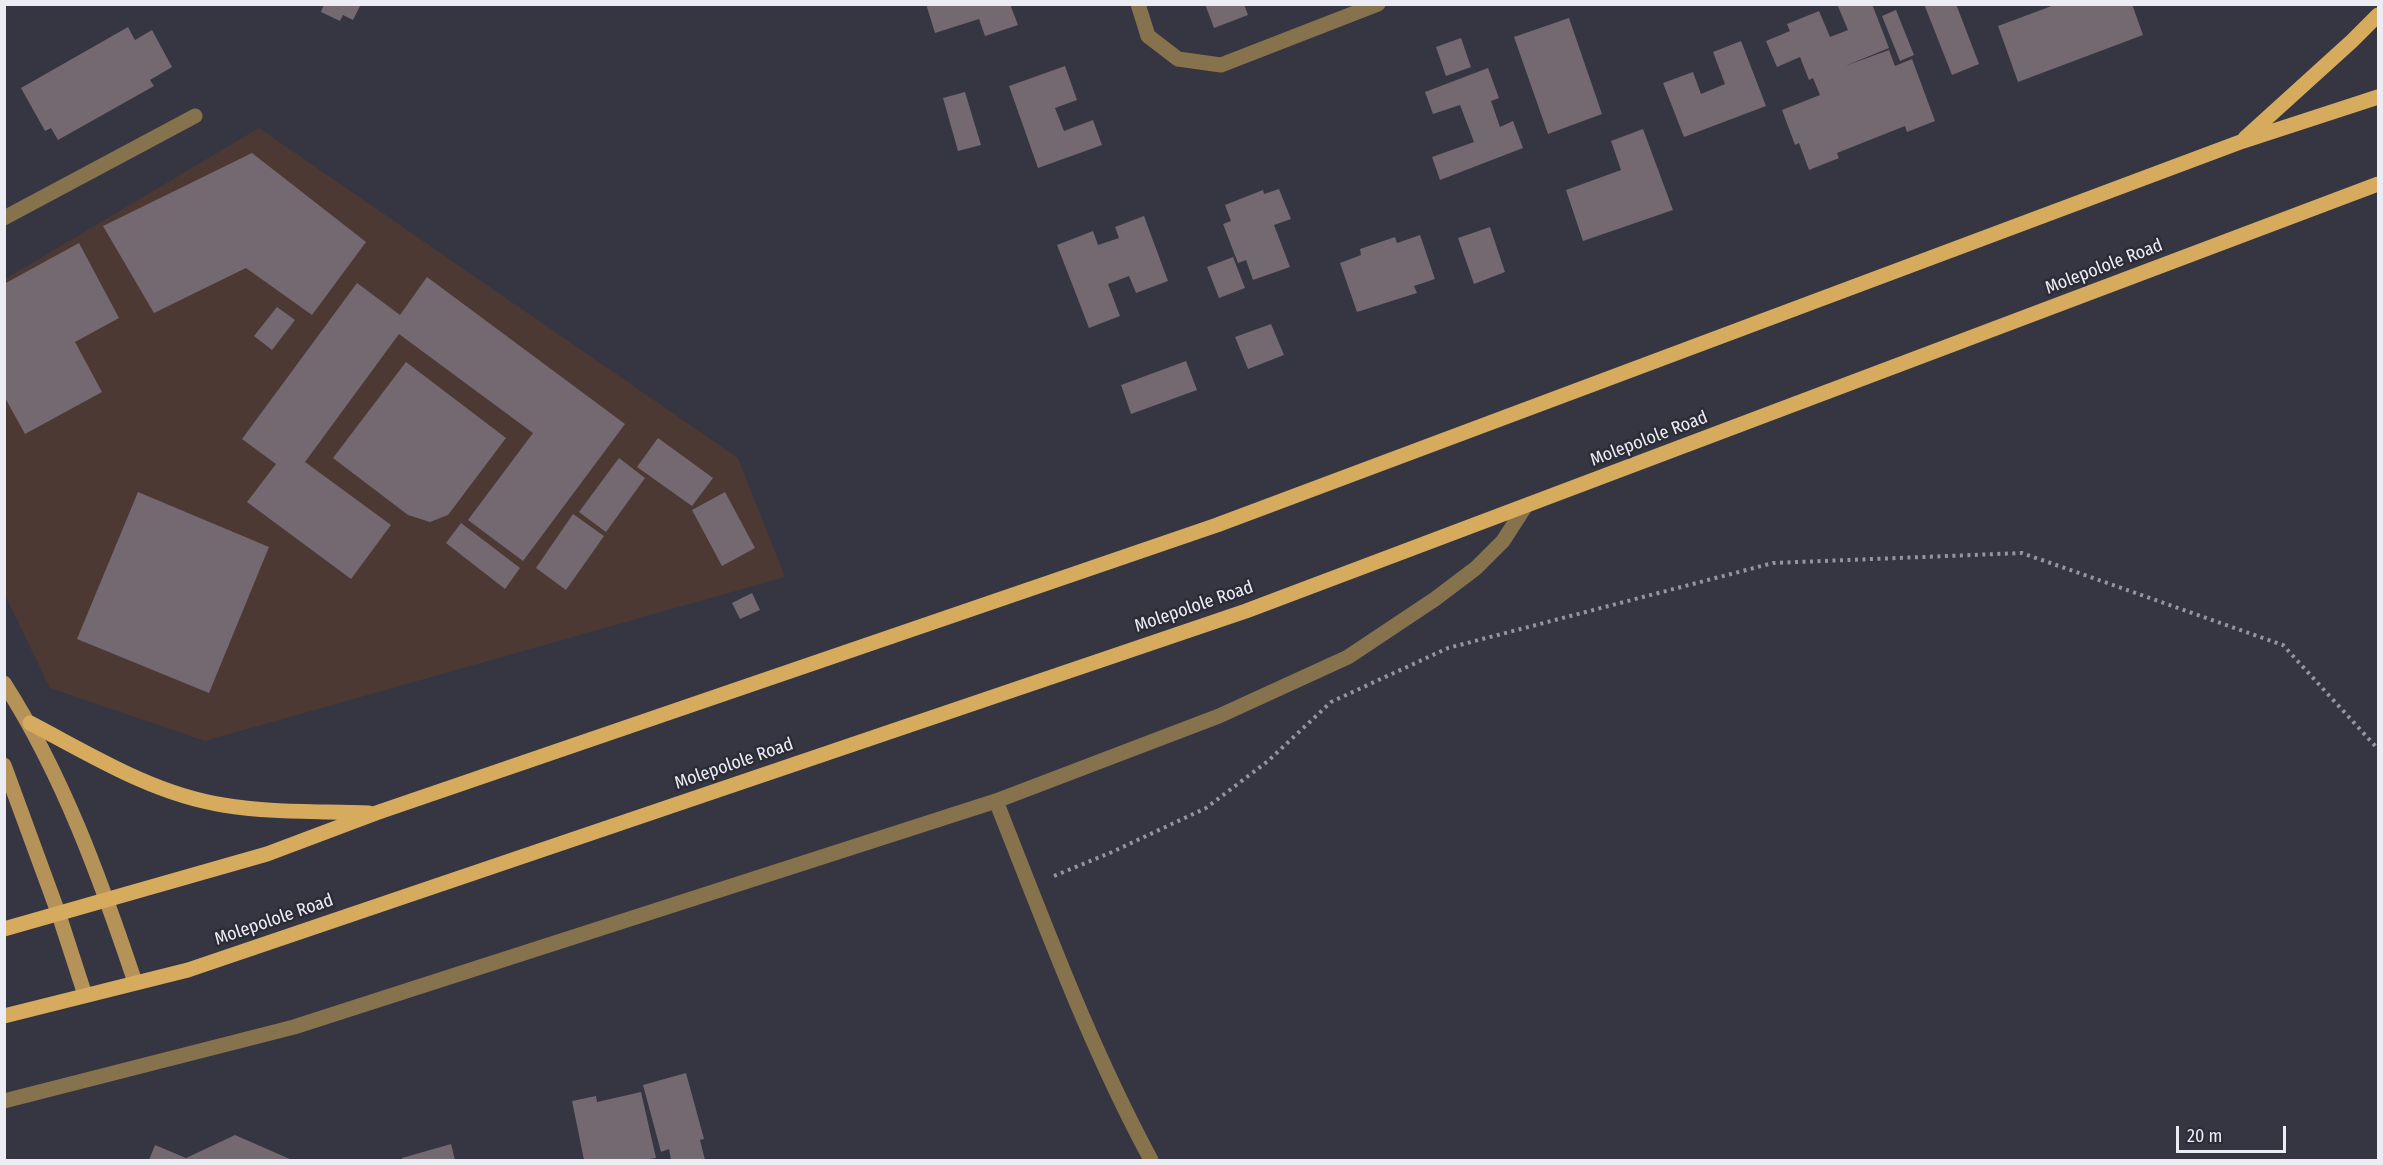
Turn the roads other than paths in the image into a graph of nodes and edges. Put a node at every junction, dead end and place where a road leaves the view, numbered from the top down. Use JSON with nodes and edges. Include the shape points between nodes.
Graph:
{"nodes":[{"id":1,"x":1138,"y":4,"type":"edge"},
{"id":2,"x":1378,"y":4,"type":"edge"},
{"id":3,"x":2379,"y":15,"type":"edge"},
{"id":4,"x":2379,"y":97,"type":"edge"},
{"id":5,"x":195,"y":116,"type":"dead end"},
{"id":6,"x":2243,"y":141,"type":"junction"},
{"id":7,"x":2379,"y":184,"type":"edge"},
{"id":8,"x":4,"y":219,"type":"edge"},
{"id":9,"x":1525,"y":507,"type":"junction"},
{"id":10,"x":4,"y":683,"type":"edge"},
{"id":11,"x":30,"y":723,"type":"junction"},
{"id":12,"x":4,"y":765,"type":"edge"},
{"id":13,"x":996,"y":801,"type":"junction"},
{"id":14,"x":376,"y":813,"type":"junction"},
{"id":15,"x":107,"y":900,"type":"junction"},
{"id":16,"x":59,"y":915,"type":"junction"},
{"id":17,"x":4,"y":929,"type":"edge"},
{"id":18,"x":135,"y":982,"type":"junction"},
{"id":19,"x":85,"y":995,"type":"junction"},
{"id":20,"x":4,"y":1016,"type":"edge"},
{"id":21,"x":4,"y":1101,"type":"edge"},
{"id":22,"x":1151,"y":1161,"type":"edge"}],
"edges":[{"from":1,"to":2,"type":"street","via":[[1148,36],[1178,59],[1221,65]]},
{"from":3,"to":6,"type":"main road"},
{"from":4,"to":6,"type":"main road"},
{"from":5,"to":8,"type":"street"},
{"from":6,"to":14,"type":"main road","via":[[1218,525]]},
{"from":7,"to":9,"type":"main road","name":"Molepolole Road"},
{"from":9,"to":13,"type":"street","via":[[1503,542],[1476,568],[1348,657],[1220,716]]},
{"from":9,"to":18,"type":"main road","name":"Molepolole Road","via":[[1234,615],[188,970]]},
{"from":10,"to":11,"type":"main road"},
{"from":11,"to":14,"type":"main road","via":[[167,791],[221,805]]},
{"from":11,"to":15,"type":"main road","via":[[60,784]]},
{"from":12,"to":16,"type":"main road"},
{"from":13,"to":21,"type":"street","via":[[294,1027]]},
{"from":13,"to":22,"type":"street","via":[[1083,1022]]},
{"from":14,"to":15,"type":"main road","via":[[267,854]]},
{"from":15,"to":16,"type":"main road"},
{"from":15,"to":18,"type":"main road"},
{"from":16,"to":17,"type":"main road"},
{"from":16,"to":19,"type":"main road"},
{"from":18,"to":19,"type":"main road","name":"Molepolole Road"},
{"from":19,"to":20,"type":"main road","name":"Molepolole Road"}]}
